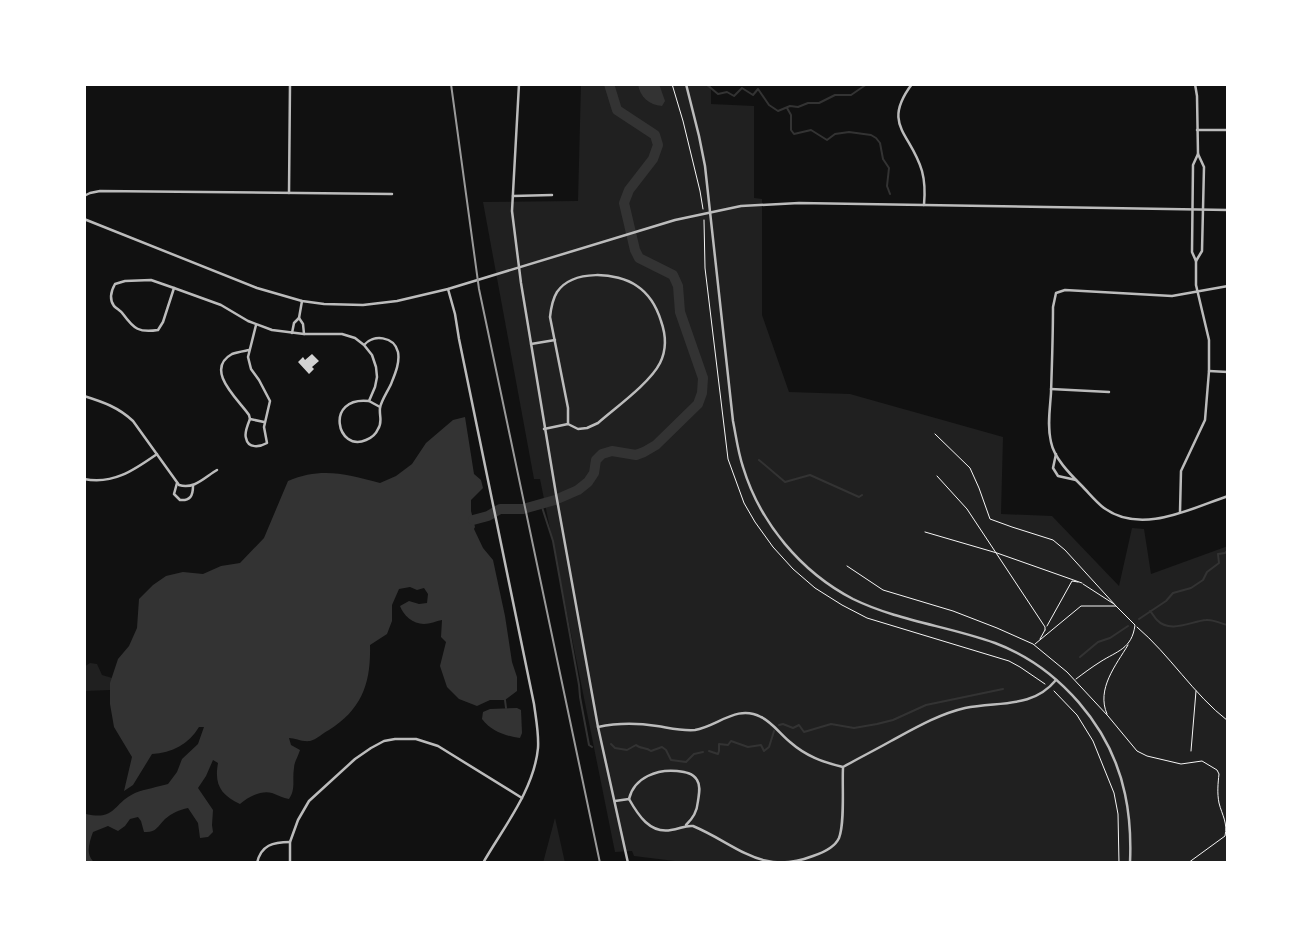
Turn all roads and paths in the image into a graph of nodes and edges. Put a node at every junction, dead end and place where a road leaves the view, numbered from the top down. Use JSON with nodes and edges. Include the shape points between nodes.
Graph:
{"nodes":[{"id":1,"x":290,"y":84,"type":"edge"},
{"id":2,"x":519,"y":84,"type":"edge"},
{"id":3,"x":672,"y":84,"type":"edge"},
{"id":4,"x":686,"y":84,"type":"edge"},
{"id":5,"x":912,"y":84,"type":"edge"},
{"id":6,"x":1195,"y":84,"type":"edge"},
{"id":7,"x":1197,"y":130,"type":"junction"},
{"id":8,"x":1228,"y":131,"type":"edge"},
{"id":9,"x":1198,"y":154,"type":"junction"},
{"id":10,"x":289,"y":193,"type":"junction"},
{"id":11,"x":392,"y":194,"type":"dead end"},
{"id":12,"x":552,"y":195,"type":"dead end"},
{"id":13,"x":84,"y":196,"type":"edge"},
{"id":14,"x":513,"y":196,"type":"junction"},
{"id":15,"x":924,"y":205,"type":"junction"},
{"id":16,"x":1193,"y":209,"type":"junction"},
{"id":17,"x":1203,"y":210,"type":"junction"},
{"id":18,"x":1228,"y":210,"type":"edge"},
{"id":19,"x":84,"y":219,"type":"edge"},
{"id":20,"x":1196,"y":261,"type":"junction"},
{"id":21,"x":519,"y":267,"type":"junction"},
{"id":22,"x":1228,"y":286,"type":"edge"},
{"id":23,"x":174,"y":288,"type":"junction"},
{"id":24,"x":448,"y":289,"type":"junction"},
{"id":25,"x":1198,"y":292,"type":"junction"},
{"id":26,"x":302,"y":301,"type":"junction"},
{"id":27,"x":299,"y":318,"type":"junction"},
{"id":28,"x":256,"y":325,"type":"junction"},
{"id":29,"x":292,"y":333,"type":"junction"},
{"id":30,"x":304,"y":334,"type":"junction"},
{"id":31,"x":556,"y":340,"type":"junction"},
{"id":32,"x":531,"y":344,"type":"junction"},
{"id":33,"x":364,"y":345,"type":"junction"},
{"id":34,"x":249,"y":350,"type":"junction"},
{"id":35,"x":1209,"y":371,"type":"junction"},
{"id":36,"x":1228,"y":372,"type":"edge"},
{"id":37,"x":1051,"y":389,"type":"junction"},
{"id":38,"x":1108,"y":392,"type":"dead end"},
{"id":39,"x":84,"y":396,"type":"edge"},
{"id":40,"x":369,"y":401,"type":"junction"},
{"id":41,"x":380,"y":407,"type":"junction"},
{"id":42,"x":250,"y":419,"type":"junction"},
{"id":43,"x":266,"y":422,"type":"junction"},
{"id":44,"x":568,"y":424,"type":"junction"},
{"id":45,"x":544,"y":429,"type":"junction"},
{"id":46,"x":935,"y":434,"type":"dead end"},
{"id":47,"x":157,"y":454,"type":"junction"},
{"id":48,"x":1056,"y":454,"type":"junction"},
{"id":49,"x":217,"y":470,"type":"dead end"},
{"id":50,"x":937,"y":476,"type":"dead end"},
{"id":51,"x":84,"y":479,"type":"edge"},
{"id":52,"x":1076,"y":480,"type":"junction"},
{"id":53,"x":177,"y":483,"type":"junction"},
{"id":54,"x":192,"y":486,"type":"junction"},
{"id":55,"x":1228,"y":496,"type":"edge"},
{"id":56,"x":1180,"y":512,"type":"junction"},
{"id":57,"x":925,"y":533,"type":"dead end"},
{"id":58,"x":997,"y":553,"type":"junction"},
{"id":59,"x":1082,"y":583,"type":"junction"},
{"id":60,"x":1116,"y":606,"type":"junction"},
{"id":61,"x":1135,"y":625,"type":"junction"},
{"id":62,"x":1045,"y":630,"type":"junction"},
{"id":63,"x":1038,"y":642,"type":"junction"},
{"id":64,"x":1129,"y":643,"type":"junction"},
{"id":65,"x":1033,"y":644,"type":"dead end"},
{"id":66,"x":1056,"y":680,"type":"junction"},
{"id":67,"x":1074,"y":680,"type":"dead end"},
{"id":68,"x":1049,"y":687,"type":"junction"},
{"id":69,"x":1196,"y":691,"type":"junction"},
{"id":70,"x":1108,"y":716,"type":"dead end"},
{"id":71,"x":1228,"y":721,"type":"edge"},
{"id":72,"x":598,"y":727,"type":"junction"},
{"id":73,"x":1191,"y":751,"type":"dead end"},
{"id":74,"x":843,"y":767,"type":"junction"},
{"id":75,"x":522,"y":797,"type":"junction"},
{"id":76,"x":629,"y":799,"type":"junction"},
{"id":77,"x":613,"y":801,"type":"junction"},
{"id":78,"x":685,"y":825,"type":"junction"},
{"id":79,"x":290,"y":842,"type":"junction"},
{"id":80,"x":257,"y":863,"type":"edge"},
{"id":81,"x":290,"y":863,"type":"edge"},
{"id":82,"x":483,"y":863,"type":"edge"},
{"id":83,"x":628,"y":863,"type":"edge"},
{"id":84,"x":1119,"y":863,"type":"edge"},
{"id":85,"x":1130,"y":863,"type":"edge"}],
"edges":[{"from":1,"to":10,"type":"street"},
{"from":2,"to":14,"type":"street"},
{"from":3,"to":68,"type":"path","via":[[702,206],[728,459],[755,522],[793,569],[842,606],[867,618],[1009,661]]},
{"from":4,"to":66,"type":"street","via":[[705,166],[737,446],[762,511],[800,560],[842,593],[888,613],[996,644],[1025,657]]},
{"from":5,"to":15,"type":"street","via":[[902,98],[898,117],[922,172]]},
{"from":6,"to":7,"type":"street"},
{"from":7,"to":8,"type":"street"},
{"from":7,"to":9,"type":"street"},
{"from":9,"to":16,"type":"street","via":[[1193,165]]},
{"from":9,"to":17,"type":"street","via":[[1204,167]]},
{"from":10,"to":11,"type":"street"},
{"from":10,"to":13,"type":"street","via":[[100,191]]},
{"from":12,"to":14,"type":"street"},
{"from":14,"to":21,"type":"street"},
{"from":15,"to":16,"type":"street"},
{"from":15,"to":21,"type":"street","via":[[741,206],[641,229]]},
{"from":16,"to":17,"type":"street"},
{"from":16,"to":20,"type":"street"},
{"from":17,"to":18,"type":"street"},
{"from":17,"to":20,"type":"street","via":[[1202,251]]},
{"from":19,"to":26,"type":"street","via":[[223,276]]},
{"from":20,"to":25,"type":"street"},
{"from":21,"to":24,"type":"street"},
{"from":21,"to":32,"type":"street"},
{"from":22,"to":25,"type":"street"},
{"from":23,"to":23,"type":"street","via":[[151,280],[125,281],[115,284],[111,298],[128,323],[148,332],[158,330],[163,322]]},
{"from":23,"to":28,"type":"street","via":[[221,305]]},
{"from":24,"to":26,"type":"street","via":[[372,305]]},
{"from":24,"to":75,"type":"street","via":[[534,704],[538,732],[535,765]]},
{"from":25,"to":35,"type":"street","via":[[1209,340]]},
{"from":25,"to":37,"type":"street","via":[[1172,296],[1056,293]]},
{"from":26,"to":27,"type":"street"},
{"from":27,"to":29,"type":"street"},
{"from":27,"to":30,"type":"street"},
{"from":28,"to":29,"type":"street"},
{"from":28,"to":34,"type":"street"},
{"from":29,"to":30,"type":"street"},
{"from":30,"to":33,"type":"street","via":[[348,335]]},
{"from":31,"to":32,"type":"street"},
{"from":31,"to":44,"type":"street"},
{"from":31,"to":44,"type":"street","via":[[550,317],[559,290],[571,281],[601,274],[637,286],[651,298],[665,331],[665,349],[653,373],[598,423],[578,429]]},
{"from":32,"to":45,"type":"street"},
{"from":33,"to":40,"type":"street","via":[[372,355],[377,377]]},
{"from":33,"to":41,"type":"street","via":[[370,339],[387,339],[398,354],[397,369]]},
{"from":34,"to":42,"type":"street","via":[[225,361],[222,378]]},
{"from":34,"to":43,"type":"street","via":[[251,369],[270,401]]},
{"from":35,"to":36,"type":"street"},
{"from":35,"to":56,"type":"street","via":[[1205,420],[1181,471]]},
{"from":37,"to":38,"type":"street"},
{"from":37,"to":48,"type":"street","via":[[1049,423]]},
{"from":39,"to":47,"type":"street","via":[[125,414]]},
{"from":40,"to":41,"type":"street"},
{"from":40,"to":41,"type":"street","via":[[353,402],[340,413],[341,432],[352,441],[364,441],[380,428]]},
{"from":42,"to":43,"type":"street"},
{"from":42,"to":43,"type":"street","via":[[246,438],[252,446],[267,443]]},
{"from":44,"to":45,"type":"street"},
{"from":45,"to":72,"type":"street"},
{"from":46,"to":60,"type":"path","via":[[970,468],[990,519],[1053,540]]},
{"from":47,"to":51,"type":"street","via":[[118,478]]},
{"from":47,"to":53,"type":"street"},
{"from":48,"to":52,"type":"street"},
{"from":48,"to":52,"type":"street","via":[[1053,468],[1058,476]]},
{"from":49,"to":54,"type":"street"},
{"from":50,"to":58,"type":"path"},
{"from":52,"to":56,"type":"street","via":[[1119,516],[1152,520]]},
{"from":53,"to":54,"type":"street"},
{"from":53,"to":54,"type":"street","via":[[174,494],[180,500],[190,499]]},
{"from":55,"to":56,"type":"street"},
{"from":57,"to":58,"type":"path"},
{"from":58,"to":59,"type":"path"},
{"from":58,"to":62,"type":"path"},
{"from":59,"to":60,"type":"path"},
{"from":59,"to":62,"type":"path","via":[[1072,581]]},
{"from":60,"to":61,"type":"path"},
{"from":60,"to":63,"type":"path","via":[[1081,606]]},
{"from":61,"to":64,"type":"path"},
{"from":61,"to":69,"type":"path"},
{"from":62,"to":63,"type":"path"},
{"from":63,"to":65,"type":"path"},
{"from":64,"to":67,"type":"path"},
{"from":64,"to":70,"type":"path","via":[[1104,690]]},
{"from":66,"to":68,"type":"street"},
{"from":66,"to":85,"type":"street","via":[[1091,718],[1116,764],[1130,823]]},
{"from":68,"to":74,"type":"street","via":[[1028,700],[951,712]]},
{"from":68,"to":84,"type":"path","via":[[1077,715],[1115,793]]},
{"from":69,"to":71,"type":"path"},
{"from":69,"to":73,"type":"path"},
{"from":72,"to":74,"type":"street","via":[[646,725],[692,730],[745,713],[761,716],[816,760]]},
{"from":72,"to":77,"type":"street"},
{"from":74,"to":78,"type":"street","via":[[839,838],[804,860],[756,859]]},
{"from":75,"to":79,"type":"street","via":[[438,746],[394,739],[355,759],[309,801]]},
{"from":75,"to":82,"type":"street"},
{"from":76,"to":77,"type":"street"},
{"from":76,"to":78,"type":"street","via":[[653,828],[667,831]]},
{"from":76,"to":78,"type":"street","via":[[646,777],[657,772],[685,772],[695,777],[699,789],[697,809]]},
{"from":77,"to":83,"type":"street"},
{"from":79,"to":80,"type":"street","via":[[266,846]]},
{"from":79,"to":81,"type":"street"}]}
